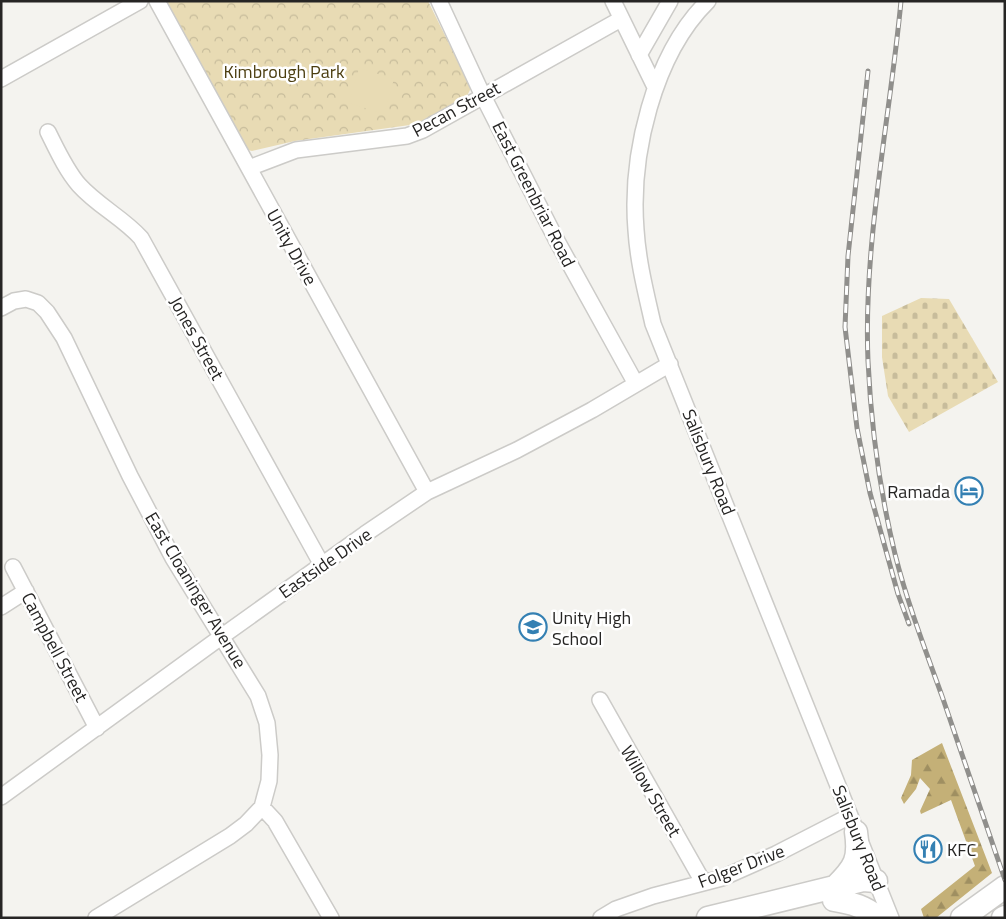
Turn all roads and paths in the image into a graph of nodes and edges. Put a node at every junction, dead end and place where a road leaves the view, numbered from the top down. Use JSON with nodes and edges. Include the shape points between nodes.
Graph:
{"nodes":[{"id":1,"x":140,"y":1,"type":"edge"},
{"id":2,"x":157,"y":1,"type":"edge"},
{"id":3,"x":439,"y":1,"type":"edge"},
{"id":4,"x":613,"y":1,"type":"edge"},
{"id":5,"x":670,"y":1,"type":"edge"},
{"id":6,"x":708,"y":1,"type":"edge"},
{"id":7,"x":621,"y":19,"type":"junction"},
{"id":8,"x":639,"y":55,"type":"junction"},
{"id":9,"x":1,"y":79,"type":"edge"},
{"id":10,"x":655,"y":87,"type":"junction"},
{"id":11,"x":483,"y":96,"type":"junction"},
{"id":12,"x":48,"y":132,"type":"dead end"},
{"id":13,"x":249,"y":168,"type":"junction"},
{"id":14,"x":1,"y":308,"type":"edge"},
{"id":15,"x":670,"y":364,"type":"junction"},
{"id":16,"x":636,"y":384,"type":"junction"},
{"id":17,"x":427,"y":492,"type":"junction"},
{"id":18,"x":322,"y":565,"type":"junction"},
{"id":19,"x":13,"y":567,"type":"dead end"},
{"id":20,"x":26,"y":591,"type":"junction"},
{"id":21,"x":1,"y":607,"type":"edge"},
{"id":22,"x":221,"y":637,"type":"junction"},
{"id":23,"x":600,"y":700,"type":"dead end"},
{"id":24,"x":97,"y":728,"type":"junction"},
{"id":25,"x":1,"y":797,"type":"edge"},
{"id":26,"x":262,"y":807,"type":"junction"},
{"id":27,"x":853,"y":824,"type":"junction"},
{"id":28,"x":876,"y":881,"type":"junction"},
{"id":29,"x":703,"y":882,"type":"junction"},
{"id":30,"x":1005,"y":887,"type":"edge"},
{"id":31,"x":835,"y":893,"type":"junction"},
{"id":32,"x":967,"y":914,"type":"edge"},
{"id":33,"x":96,"y":918,"type":"edge"},
{"id":34,"x":331,"y":918,"type":"edge"},
{"id":35,"x":601,"y":918,"type":"edge"},
{"id":36,"x":708,"y":918,"type":"edge"},
{"id":37,"x":759,"y":918,"type":"edge"},
{"id":38,"x":880,"y":918,"type":"edge"},
{"id":39,"x":891,"y":918,"type":"edge"}],
"edges":[{"from":1,"to":9,"type":"street"},
{"from":2,"to":13,"type":"street","name":"Unity Drive"},
{"from":3,"to":11,"type":"street","name":"East Greenbriar Road"},
{"from":4,"to":7,"type":"street"},
{"from":5,"to":8,"type":"street"},
{"from":6,"to":10,"type":"street","name":"Salisbury Road","via":[[685,29]]},
{"from":7,"to":8,"type":"street"},
{"from":7,"to":11,"type":"street","name":"Pecan Street"},
{"from":8,"to":10,"type":"street"},
{"from":10,"to":15,"type":"street","name":"Salisbury Road","via":[[643,134],[636,182],[636,230],[653,324]]},
{"from":11,"to":13,"type":"street","name":"Pecan Street","via":[[407,136],[296,150]]},
{"from":11,"to":16,"type":"street","name":"East Greenbriar Road","via":[[557,241]]},
{"from":12,"to":18,"type":"street","name":"Jones Street","via":[[79,185],[141,238]]},
{"from":13,"to":17,"type":"street","name":"Unity Drive"},
{"from":14,"to":22,"type":"street","name":"East Cloaninger Avenue","via":[[14,301],[26,300],[38,303],[47,312],[64,338],[173,558]]},
{"from":15,"to":16,"type":"street","name":"Eastside Drive"},
{"from":15,"to":27,"type":"street","name":"Salisbury Road"},
{"from":16,"to":17,"type":"street","name":"Eastside Drive","via":[[520,448]]},
{"from":17,"to":18,"type":"street","name":"Eastside Drive"},
{"from":18,"to":22,"type":"street","name":"Eastside Drive"},
{"from":19,"to":20,"type":"street","name":"Campbell Street"},
{"from":20,"to":21,"type":"street"},
{"from":20,"to":24,"type":"street","name":"Campbell Street"},
{"from":22,"to":24,"type":"street","name":"Eastside Drive"},
{"from":22,"to":26,"type":"street","name":"East Cloaninger Avenue","via":[[258,696],[267,723],[269,781]]},
{"from":23,"to":29,"type":"street","name":"Willow Street"},
{"from":24,"to":25,"type":"street","name":"Eastside Drive"},
{"from":26,"to":33,"type":"street","via":[[230,836]]},
{"from":26,"to":34,"type":"street","via":[[275,821]]},
{"from":27,"to":28,"type":"street","name":"Salisbury Road"},
{"from":27,"to":29,"type":"street","name":"Folger Drive","via":[[722,878]]},
{"from":27,"to":31,"type":"highway","via":[[859,850],[851,871]]},
{"from":28,"to":31,"type":"highway","via":[[863,880]]},
{"from":28,"to":39,"type":"street","name":"Salisbury Road"},
{"from":29,"to":35,"type":"street","name":"Folger Drive","via":[[652,896]]},
{"from":30,"to":32,"type":"highway"},
{"from":31,"to":36,"type":"highway"},
{"from":31,"to":37,"type":"highway"},
{"from":31,"to":38,"type":"highway"}]}
